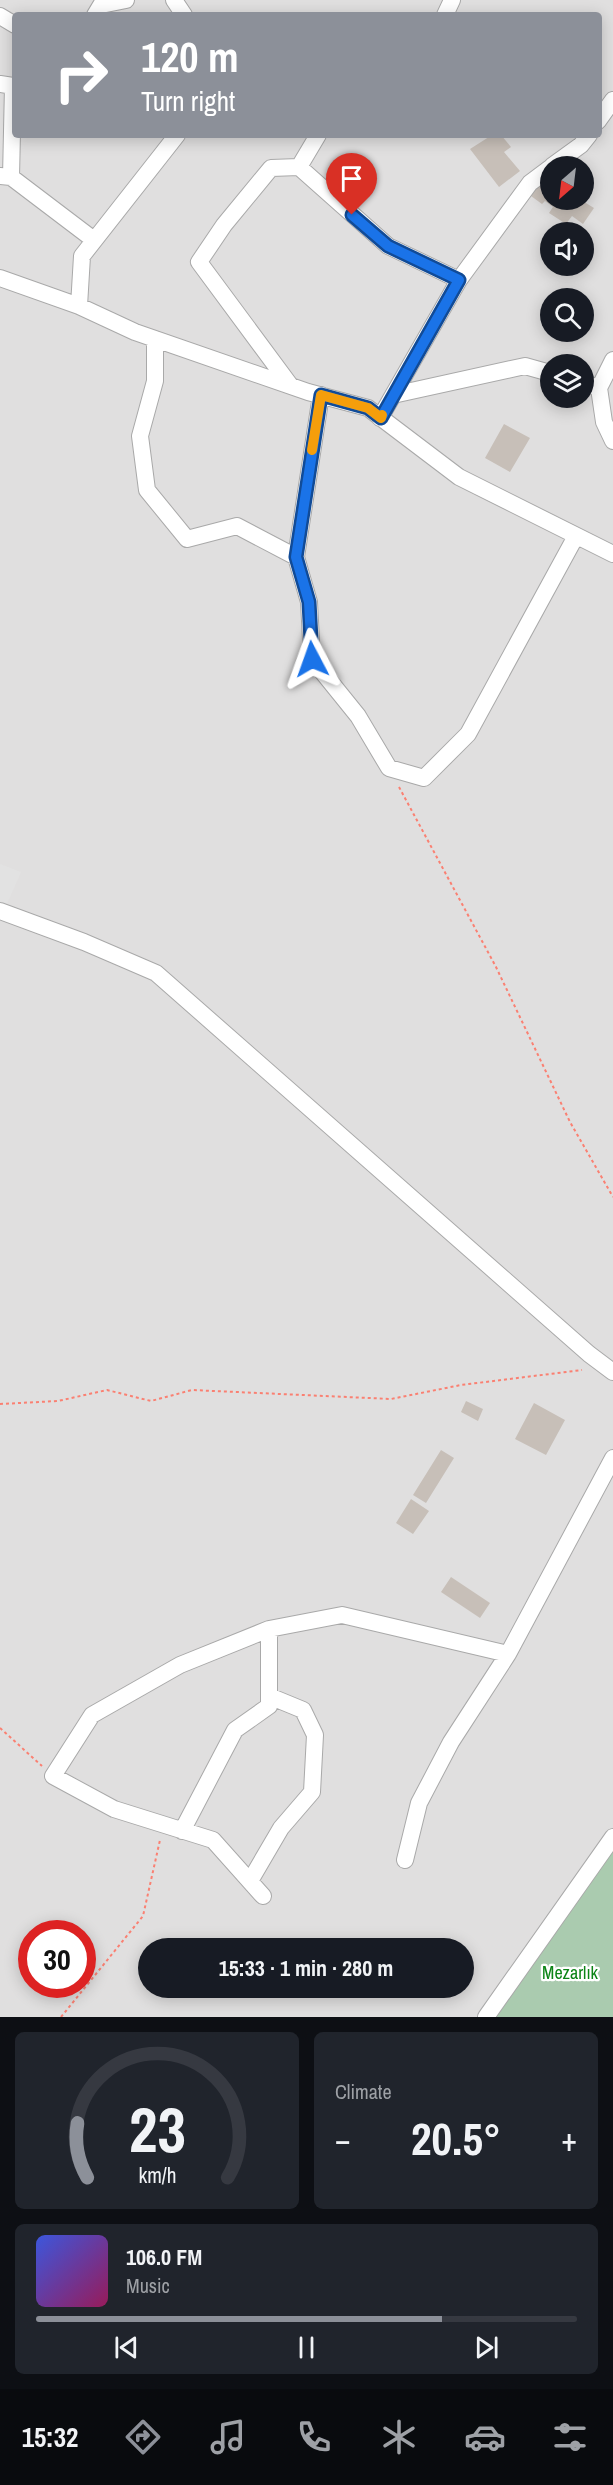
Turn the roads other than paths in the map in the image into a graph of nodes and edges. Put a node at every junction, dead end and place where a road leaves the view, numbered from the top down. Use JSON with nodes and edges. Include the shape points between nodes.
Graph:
{"nodes":[{"id":1,"x":126,"y":0,"type":"edge"},
{"id":2,"x":97,"y":12,"type":"edge"},
{"id":3,"x":9,"y":84,"type":"edge"},
{"id":4,"x":175,"y":138,"type":"edge"},
{"id":5,"x":316,"y":138,"type":"edge"},
{"id":6,"x":587,"y":138,"type":"edge"},
{"id":7,"x":566,"y":156,"type":"edge"},
{"id":8,"x":299,"y":168,"type":"junction"},
{"id":9,"x":540,"y":175,"type":"edge"},
{"id":10,"x":6,"y":177,"type":"edge"},
{"id":11,"x":94,"y":240,"type":"junction"},
{"id":12,"x":0,"y":278,"type":"edge"},
{"id":13,"x":459,"y":280,"type":"junction"},
{"id":14,"x":79,"y":306,"type":"junction"},
{"id":15,"x":155,"y":339,"type":"junction"},
{"id":16,"x":613,"y":360,"type":"edge"},
{"id":17,"x":540,"y":371,"type":"edge"},
{"id":18,"x":594,"y":382,"type":"edge"},
{"id":19,"x":290,"y":385,"type":"junction"},
{"id":20,"x":594,"y":394,"type":"edge"},
{"id":21,"x":321,"y":395,"type":"junction"},
{"id":22,"x":393,"y":395,"type":"junction"},
{"id":23,"x":381,"y":418,"type":"junction"},
{"id":24,"x":613,"y":441,"type":"edge"},
{"id":25,"x":576,"y":536,"type":"junction"},
{"id":26,"x":613,"y":554,"type":"edge"},
{"id":27,"x":296,"y":557,"type":"junction"},
{"id":28,"x":0,"y":911,"type":"edge"},
{"id":29,"x":610,"y":1369,"type":"edge"},
{"id":30,"x":613,"y":1458,"type":"edge"},
{"id":31,"x":269,"y":1629,"type":"junction"},
{"id":32,"x":508,"y":1654,"type":"junction"},
{"id":33,"x":269,"y":1695,"type":"junction"},
{"id":34,"x":182,"y":1830,"type":"junction"},
{"id":35,"x":613,"y":1837,"type":"edge"},
{"id":36,"x":405,"y":1860,"type":"dead end"},
{"id":37,"x":250,"y":1881,"type":"junction"},
{"id":38,"x":263,"y":1896,"type":"dead end"},
{"id":39,"x":486,"y":2017,"type":"edge"}],
"edges":[{"from":1,"to":2,"type":"street","via":[[101,5]]},
{"from":3,"to":10,"type":"street"},
{"from":4,"to":11,"type":"street"},
{"from":5,"to":8,"type":"street"},
{"from":6,"to":7,"type":"street"},
{"from":8,"to":13,"type":"street","via":[[388,246]]},
{"from":8,"to":19,"type":"street","via":[[271,168],[199,262]]},
{"from":9,"to":13,"type":"street","via":[[530,183]]},
{"from":10,"to":11,"type":"street"},
{"from":11,"to":14,"type":"street","via":[[82,256]]},
{"from":12,"to":14,"type":"street"},
{"from":13,"to":22,"type":"street"},
{"from":14,"to":15,"type":"street"},
{"from":15,"to":19,"type":"street"},
{"from":15,"to":27,"type":"street","via":[[155,381],[140,436],[147,490],[187,539],[237,526]]},
{"from":16,"to":18,"type":"street"},
{"from":17,"to":22,"type":"street","via":[[525,366]]},
{"from":19,"to":21,"type":"street"},
{"from":20,"to":24,"type":"street"},
{"from":21,"to":23,"type":"street","via":[[368,408]]},
{"from":21,"to":27,"type":"street"},
{"from":22,"to":23,"type":"street"},
{"from":23,"to":25,"type":"street","via":[[459,477]]},
{"from":25,"to":26,"type":"street"},
{"from":25,"to":27,"type":"street","via":[[468,734],[424,778],[388,768],[358,716],[312,659],[309,602]]},
{"from":28,"to":29,"type":"street","via":[[156,973]]},
{"from":30,"to":32,"type":"street"},
{"from":31,"to":32,"type":"street","via":[[342,1615]]},
{"from":31,"to":33,"type":"street"},
{"from":31,"to":34,"type":"street","via":[[180,1665],[92,1715],[53,1776],[114,1809]]},
{"from":32,"to":36,"type":"street","via":[[451,1742],[418,1803]]},
{"from":33,"to":34,"type":"street","via":[[269,1706],[236,1730]]},
{"from":33,"to":37,"type":"street","via":[[303,1710],[315,1735],[312,1792],[281,1828]]},
{"from":34,"to":37,"type":"street","via":[[213,1840]]},
{"from":35,"to":39,"type":"street"},
{"from":37,"to":38,"type":"street"}]}
